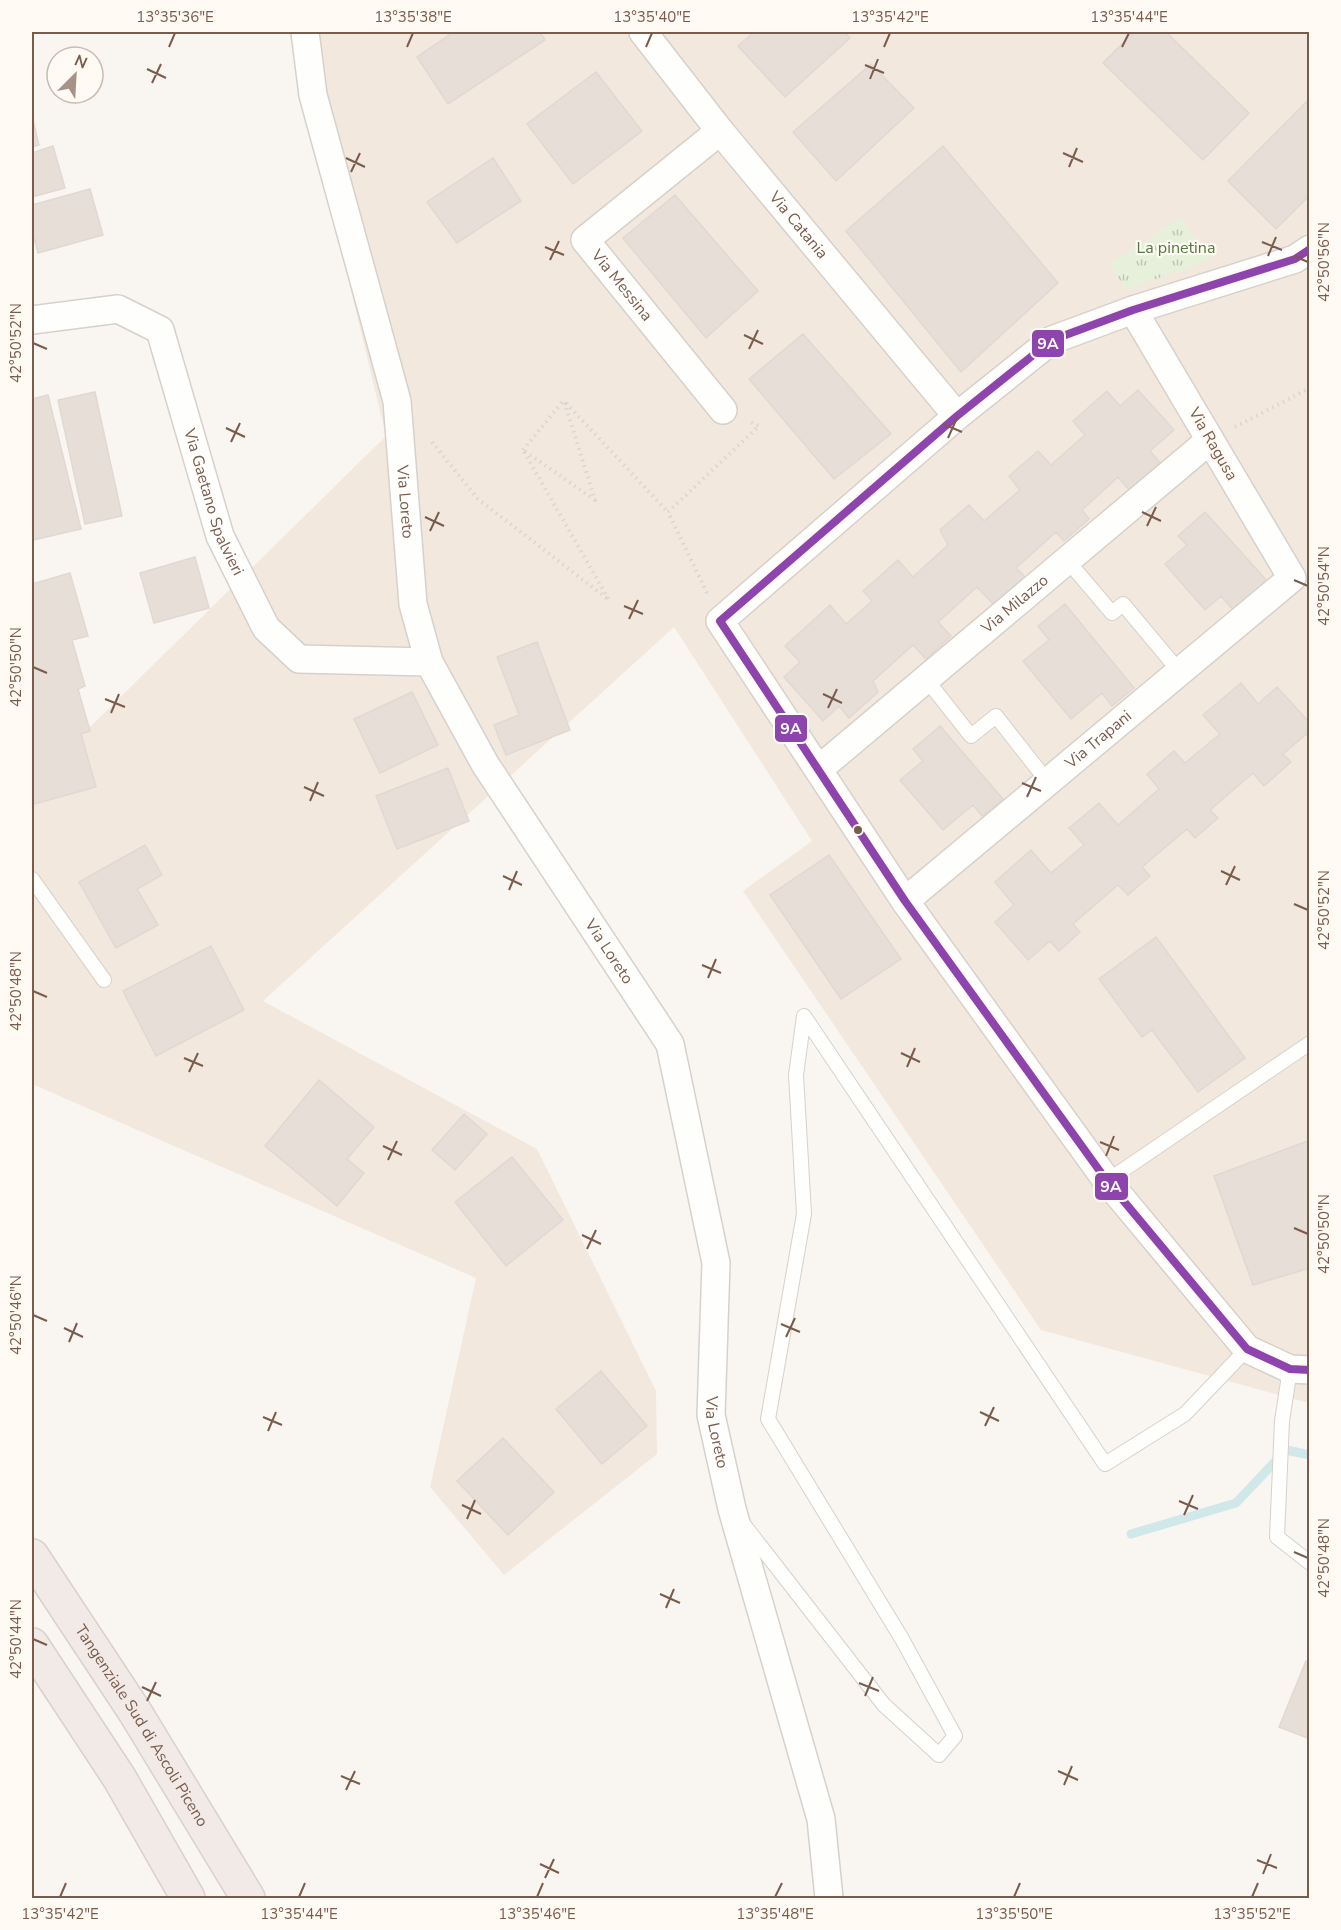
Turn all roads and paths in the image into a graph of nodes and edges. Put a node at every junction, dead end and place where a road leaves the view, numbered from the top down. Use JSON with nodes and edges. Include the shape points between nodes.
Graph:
{"nodes":[{"id":1,"x":305,"y":32,"type":"edge"},
{"id":2,"x":643,"y":32,"type":"edge"},
{"id":3,"x":720,"y":131,"type":"junction"},
{"id":4,"x":1310,"y":249,"type":"edge"},
{"id":5,"x":1133,"y":310,"type":"junction"},
{"id":6,"x":32,"y":320,"type":"edge"},
{"id":7,"x":1310,"y":388,"type":"edge"},
{"id":8,"x":397,"y":401,"type":"junction"},
{"id":9,"x":564,"y":401,"type":"junction"},
{"id":10,"x":723,"y":410,"type":"joint"},
{"id":11,"x":1260,"y":414,"type":"dead end"},
{"id":12,"x":957,"y":416,"type":"junction"},
{"id":13,"x":1210,"y":440,"type":"junction"},
{"id":14,"x":523,"y":450,"type":"junction"},
{"id":15,"x":668,"y":512,"type":"junction"},
{"id":16,"x":1067,"y":560,"type":"junction"},
{"id":17,"x":1292,"y":578,"type":"joint"},
{"id":18,"x":720,"y":621,"type":"junction"},
{"id":19,"x":429,"y":662,"type":"junction"},
{"id":20,"x":1179,"y":671,"type":"junction"},
{"id":21,"x":926,"y":679,"type":"junction"},
{"id":22,"x":819,"y":769,"type":"junction"},
{"id":23,"x":1047,"y":781,"type":"junction"},
{"id":24,"x":32,"y":879,"type":"edge"},
{"id":25,"x":905,"y":901,"type":"junction"},
{"id":26,"x":104,"y":980,"type":"dead end"},
{"id":27,"x":1310,"y":1043,"type":"edge"},
{"id":28,"x":1107,"y":1181,"type":"junction"},
{"id":29,"x":1247,"y":1350,"type":"junction"},
{"id":30,"x":1300,"y":1369,"type":"edge"},
{"id":31,"x":732,"y":1509,"type":"junction"},
{"id":32,"x":32,"y":1556,"type":"edge"},
{"id":33,"x":1310,"y":1563,"type":"edge"},
{"id":34,"x":32,"y":1645,"type":"edge"},
{"id":35,"x":188,"y":1899,"type":"edge"},
{"id":36,"x":248,"y":1899,"type":"edge"},
{"id":37,"x":829,"y":1899,"type":"edge"}],
"edges":[{"from":1,"to":8,"type":"street","name":"Via Loreto","via":[[313,95]]},
{"from":2,"to":3,"type":"street","name":"Via Catania"},
{"from":3,"to":10,"type":"street","name":"Via Messina","via":[[585,240]]},
{"from":3,"to":12,"type":"street","name":"Via Catania"},
{"from":4,"to":5,"type":"street","via":[[1295,259]]},
{"from":5,"to":12,"type":"street","via":[[1052,340]]},
{"from":5,"to":13,"type":"street","name":"Via Ragusa"},
{"from":6,"to":19,"type":"street","name":"Via Gaetano Spalvieri","via":[[118,309],[160,330],[220,536],[266,628],[298,659]]},
{"from":7,"to":11,"type":"path"},
{"from":8,"to":14,"type":"path","via":[[478,499],[609,600]]},
{"from":8,"to":19,"type":"street","name":"Via Loreto","via":[[413,604]]},
{"from":9,"to":14,"type":"path"},
{"from":9,"to":14,"type":"path","via":[[596,500]]},
{"from":9,"to":15,"type":"path"},
{"from":10,"to":15,"type":"path","via":[[759,426]]},
{"from":12,"to":18,"type":"street"},
{"from":13,"to":16,"type":"street","name":"Via Milazzo"},
{"from":13,"to":17,"type":"street","name":"Via Ragusa"},
{"from":15,"to":18,"type":"path"},
{"from":16,"to":20,"type":"lane","via":[[1112,614],[1122,604]]},
{"from":16,"to":21,"type":"street","name":"Via Milazzo"},
{"from":17,"to":20,"type":"street","name":"Via Trapani"},
{"from":18,"to":22,"type":"street"},
{"from":19,"to":31,"type":"street","name":"Via Loreto","via":[[485,764],[670,1044],[716,1263],[711,1415]]},
{"from":20,"to":23,"type":"street","name":"Via Trapani"},
{"from":21,"to":22,"type":"street","name":"Via Milazzo"},
{"from":21,"to":23,"type":"lane","via":[[971,736],[996,716]]},
{"from":22,"to":25,"type":"street"},
{"from":23,"to":25,"type":"street","name":"Via Trapani"},
{"from":24,"to":26,"type":"lane"},
{"from":25,"to":28,"type":"street"},
{"from":27,"to":28,"type":"lane"},
{"from":28,"to":29,"type":"street"},
{"from":29,"to":30,"type":"street"},
{"from":29,"to":31,"type":"lane","via":[[1185,1414],[1105,1464],[804,1016],[796,1075],[804,1214],[768,1419],[902,1639],[955,1736],[939,1755],[884,1705]]},
{"from":30,"to":33,"type":"lane","via":[[1282,1421],[1277,1538]]},
{"from":31,"to":37,"type":"street","name":"Via Loreto","via":[[821,1819]]},
{"from":32,"to":36,"type":"highway","name":"Tangenziale Sud di Ascoli Piceno","via":[[135,1712]]},
{"from":34,"to":35,"type":"highway","via":[[120,1779]]}]}
